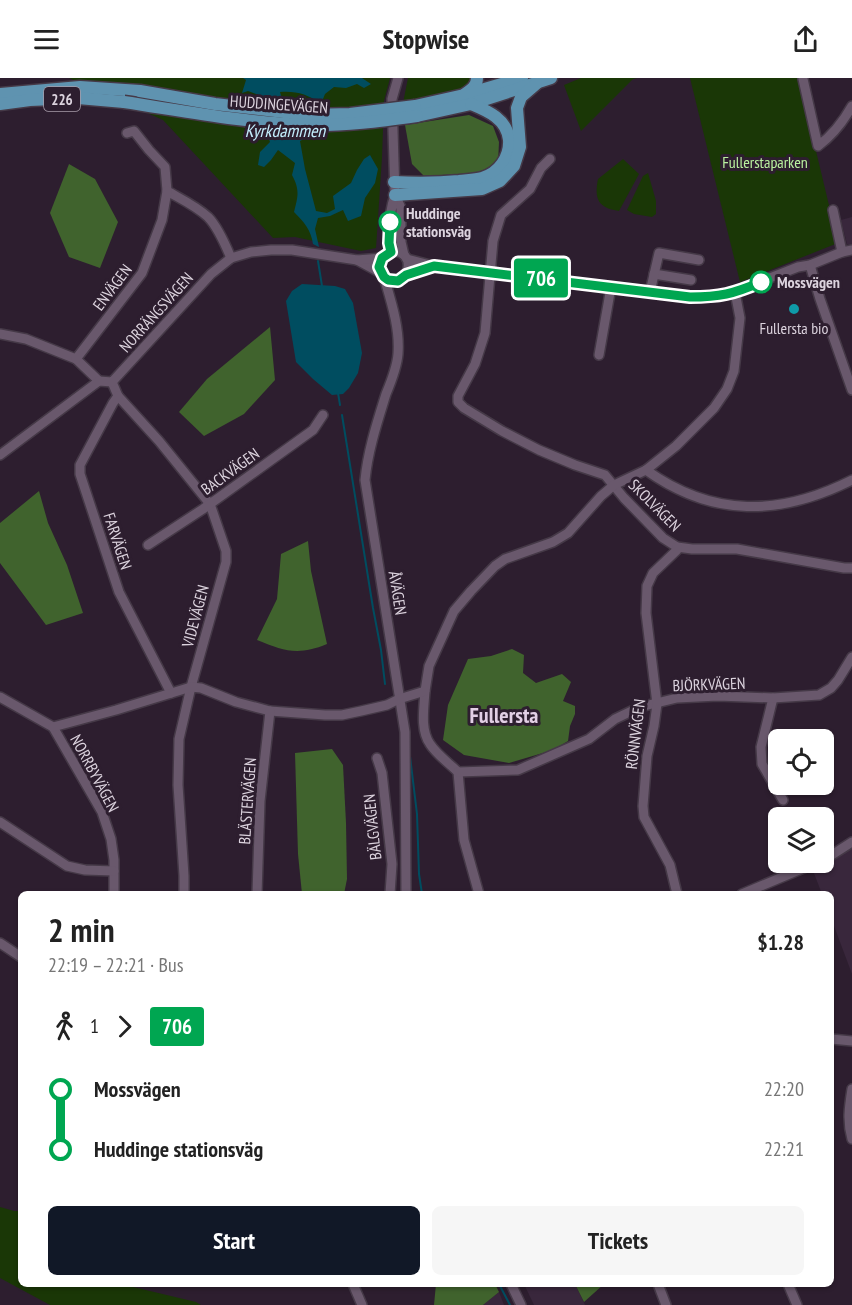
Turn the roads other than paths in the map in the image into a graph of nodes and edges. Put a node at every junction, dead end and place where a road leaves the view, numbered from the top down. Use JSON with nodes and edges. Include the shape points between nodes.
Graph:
{"nodes":[{"id":1,"x":398,"y":78,"type":"edge"},
{"id":2,"x":477,"y":78,"type":"edge"},
{"id":3,"x":522,"y":78,"type":"edge"},
{"id":4,"x":552,"y":78,"type":"edge"},
{"id":5,"x":803,"y":79,"type":"edge"},
{"id":6,"x":536,"y":84,"type":"junction"},
{"id":7,"x":0,"y":94,"type":"edge"},
{"id":8,"x":468,"y":99,"type":"junction"},
{"id":9,"x":0,"y":104,"type":"edge"},
{"id":10,"x":852,"y":106,"type":"edge"},
{"id":11,"x":416,"y":111,"type":"junction"},
{"id":12,"x":127,"y":133,"type":"dead end"},
{"id":13,"x":550,"y":159,"type":"dead end"},
{"id":14,"x":394,"y":182,"type":"junction"},
{"id":15,"x":167,"y":191,"type":"junction"},
{"id":16,"x":395,"y":195,"type":"junction"},
{"id":17,"x":833,"y":210,"type":"dead end"},
{"id":18,"x":852,"y":250,"type":"edge"},
{"id":19,"x":842,"y":252,"type":"junction"},
{"id":20,"x":386,"y":255,"type":"junction"},
{"id":21,"x":406,"y":257,"type":"junction"},
{"id":22,"x":231,"y":258,"type":"junction"},
{"id":23,"x":357,"y":260,"type":"junction"},
{"id":24,"x":699,"y":260,"type":"dead end"},
{"id":25,"x":810,"y":265,"type":"junction"},
{"id":26,"x":434,"y":266,"type":"junction"},
{"id":27,"x":491,"y":272,"type":"junction"},
{"id":28,"x":654,"y":274,"type":"junction"},
{"id":29,"x":382,"y":275,"type":"junction"},
{"id":30,"x":404,"y":277,"type":"junction"},
{"id":31,"x":691,"y":280,"type":"dead end"},
{"id":32,"x":611,"y":287,"type":"junction"},
{"id":33,"x":650,"y":292,"type":"junction"},
{"id":34,"x":735,"y":292,"type":"junction"},
{"id":35,"x":391,"y":301,"type":"junction"},
{"id":36,"x":0,"y":334,"type":"edge"},
{"id":37,"x":599,"y":355,"type":"dead end"},
{"id":38,"x":76,"y":359,"type":"junction"},
{"id":39,"x":99,"y":381,"type":"junction"},
{"id":40,"x":112,"y":382,"type":"junction"},
{"id":41,"x":852,"y":390,"type":"edge"},
{"id":42,"x":118,"y":396,"type":"junction"},
{"id":43,"x":323,"y":415,"type":"dead end"},
{"id":44,"x":0,"y":455,"type":"edge"},
{"id":45,"x":646,"y":470,"type":"junction"},
{"id":46,"x":852,"y":480,"type":"edge"},
{"id":47,"x":614,"y":485,"type":"junction"},
{"id":48,"x":210,"y":504,"type":"junction"},
{"id":49,"x":148,"y":545,"type":"dead end"},
{"id":50,"x":677,"y":547,"type":"junction"},
{"id":51,"x":852,"y":568,"type":"edge"},
{"id":52,"x":852,"y":657,"type":"edge"},
{"id":53,"x":191,"y":687,"type":"junction"},
{"id":54,"x":424,"y":691,"type":"junction"},
{"id":55,"x":171,"y":693,"type":"junction"},
{"id":56,"x":0,"y":698,"type":"edge"},
{"id":57,"x":773,"y":698,"type":"junction"},
{"id":58,"x":399,"y":699,"type":"junction"},
{"id":59,"x":657,"y":704,"type":"junction"},
{"id":60,"x":270,"y":711,"type":"junction"},
{"id":61,"x":53,"y":727,"type":"junction"},
{"id":62,"x":377,"y":758,"type":"dead end"},
{"id":63,"x":458,"y":772,"type":"junction"},
{"id":64,"x":783,"y":800,"type":"dead end"},
{"id":65,"x":0,"y":822,"type":"edge"},
{"id":66,"x":852,"y":842,"type":"edge"},
{"id":67,"x":834,"y":854,"type":"edge"},
{"id":68,"x":114,"y":871,"type":"junction"},
{"id":69,"x":792,"y":873,"type":"edge"},
{"id":70,"x":114,"y":891,"type":"edge"},
{"id":71,"x":184,"y":891,"type":"edge"},
{"id":72,"x":257,"y":891,"type":"edge"},
{"id":73,"x":390,"y":891,"type":"edge"},
{"id":74,"x":406,"y":891,"type":"edge"},
{"id":75,"x":478,"y":891,"type":"edge"},
{"id":76,"x":676,"y":891,"type":"edge"},
{"id":77,"x":749,"y":891,"type":"edge"},
{"id":78,"x":0,"y":943,"type":"edge"},
{"id":79,"x":18,"y":955,"type":"edge"},
{"id":80,"x":834,"y":1039,"type":"edge"},
{"id":81,"x":852,"y":1041,"type":"edge"},
{"id":82,"x":852,"y":1089,"type":"edge"},
{"id":83,"x":852,"y":1139,"type":"edge"},
{"id":84,"x":354,"y":1287,"type":"edge"},
{"id":85,"x":512,"y":1287,"type":"edge"},
{"id":86,"x":659,"y":1287,"type":"edge"},
{"id":87,"x":789,"y":1287,"type":"edge"},
{"id":88,"x":362,"y":1305,"type":"edge"},
{"id":89,"x":521,"y":1305,"type":"edge"},
{"id":90,"x":666,"y":1305,"type":"edge"},
{"id":91,"x":797,"y":1305,"type":"edge"}],
"edges":[{"from":1,"to":14,"type":"street","via":[[392,99]]},
{"from":2,"to":8,"type":"main road"},
{"from":3,"to":8,"type":"main road","name":"HUDDINGEVÄGEN","number":"226"},
{"from":4,"to":6,"type":"main road","name":"HUDDINGEVÄGEN","number":"226"},
{"from":5,"to":10,"type":"street","via":[[818,146],[831,137]]},
{"from":6,"to":8,"type":"main road","name":"HUDDINGEVÄGEN","number":"226"},
{"from":6,"to":16,"type":"main road","via":[[521,97],[517,108],[520,147],[514,166],[500,181],[482,189]]},
{"from":7,"to":11,"type":"main road","name":"HUDDINGEVÄGEN","number":"226","bridge":true,"via":[[80,87],[140,91],[309,115]]},
{"from":8,"to":11,"type":"main road","name":"HUDDINGEVÄGEN","number":"226"},
{"from":8,"to":14,"type":"main road","via":[[503,123],[509,145],[505,161],[481,178],[436,184]]},
{"from":9,"to":11,"type":"main road","name":"HUDDINGEVÄGEN","number":"226","bridge":true,"via":[[78,98],[310,125],[351,123]]},
{"from":12,"to":15,"type":"street","via":[[135,131],[165,166]]},
{"from":13,"to":27,"type":"street","via":[[530,189],[501,215],[493,241]]},
{"from":14,"to":16,"type":"street"},
{"from":15,"to":22,"type":"street","via":[[210,219]]},
{"from":15,"to":38,"type":"street","name":"ENVÄGEN","via":[[162,220],[142,273]]},
{"from":16,"to":20,"type":"street"},
{"from":16,"to":21,"type":"street","via":[[401,208],[401,242]]},
{"from":17,"to":19,"type":"street"},
{"from":18,"to":19,"type":"street"},
{"from":19,"to":25,"type":"street"},
{"from":20,"to":21,"type":"street","via":[[399,252]]},
{"from":20,"to":23,"type":"street","name":"NORRÄNGSVÄGEN"},
{"from":20,"to":29,"type":"street","via":[[379,267]]},
{"from":21,"to":26,"type":"street"},
{"from":21,"to":30,"type":"street","via":[[409,269]]},
{"from":22,"to":23,"type":"street","name":"NORRÄNGSVÄGEN","via":[[251,252],[292,250]]},
{"from":22,"to":40,"type":"street","name":"NORRÄNGSVÄGEN","via":[[211,274]]},
{"from":23,"to":29,"type":"street","name":"NORRÄNGSVÄGEN"},
{"from":24,"to":28,"type":"street","via":[[659,253]]},
{"from":25,"to":34,"type":"street"},
{"from":25,"to":41,"type":"street"},
{"from":26,"to":27,"type":"street"},
{"from":26,"to":30,"type":"street"},
{"from":27,"to":32,"type":"street"},
{"from":27,"to":47,"type":"street","name":"SKOLVÄGEN","via":[[485,333],[458,402],[502,432],[605,475]]},
{"from":28,"to":31,"type":"street"},
{"from":28,"to":33,"type":"street"},
{"from":29,"to":30,"type":"street","via":[[392,281]]},
{"from":29,"to":35,"type":"street","name":"ÅVÄGEN"},
{"from":30,"to":35,"type":"street"},
{"from":32,"to":33,"type":"street"},
{"from":32,"to":37,"type":"street"},
{"from":33,"to":34,"type":"street","via":[[700,297]]},
{"from":34,"to":45,"type":"street","via":[[740,318],[734,371],[727,389],[714,408]]},
{"from":35,"to":58,"type":"street","name":"ÅVÄGEN","via":[[398,355],[375,427],[366,480]]},
{"from":36,"to":38,"type":"street","via":[[26,339]]},
{"from":38,"to":39,"type":"street"},
{"from":39,"to":40,"type":"street"},
{"from":39,"to":44,"type":"street"},
{"from":40,"to":42,"type":"street","name":"VIDEVÄGEN"},
{"from":42,"to":48,"type":"street","name":"VIDEVÄGEN"},
{"from":42,"to":55,"type":"street","name":"FARVÄGEN","via":[[80,465],[80,474],[118,592]]},
{"from":43,"to":48,"type":"street","name":"BACKVÄGEN","via":[[314,430]]},
{"from":45,"to":46,"type":"street","via":[[684,492],[734,506],[802,501]]},
{"from":45,"to":47,"type":"street"},
{"from":47,"to":50,"type":"street","name":"SKOLVÄGEN","via":[[663,538]]},
{"from":47,"to":54,"type":"street","via":[[568,533],[505,559],[471,591],[448,623],[429,666]]},
{"from":48,"to":49,"type":"street","name":"BACKVÄGEN"},
{"from":48,"to":53,"type":"street","name":"VIDEVÄGEN","via":[[226,550],[225,562]]},
{"from":50,"to":51,"type":"street","name":"SKOLVÄGEN","via":[[737,549]]},
{"from":50,"to":59,"type":"street","name":"RÖNNVÄGEN","via":[[653,573],[647,586],[646,613]]},
{"from":52,"to":57,"type":"street","name":"BJÖRKVÄGEN","via":[[838,680],[819,695]]},
{"from":53,"to":55,"type":"street"},
{"from":53,"to":60,"type":"street"},
{"from":53,"to":71,"type":"street","name":"VIDEVÄGEN","via":[[179,739]]},
{"from":54,"to":58,"type":"street"},
{"from":54,"to":63,"type":"street","via":[[424,721],[430,745]]},
{"from":55,"to":61,"type":"street"},
{"from":56,"to":61,"type":"street","name":"NORRBYVÄGEN"},
{"from":57,"to":59,"type":"street","name":"BJÖRKVÄGEN","via":[[718,696]]},
{"from":57,"to":64,"type":"street","via":[[761,747],[762,764]]},
{"from":58,"to":60,"type":"street","via":[[342,715]]},
{"from":58,"to":74,"type":"street","name":"ÅVÄGEN","via":[[405,732]]},
{"from":59,"to":63,"type":"street","name":"BJÖRKVÄGEN","via":[[640,707],[615,719],[589,739],[518,770]]},
{"from":59,"to":76,"type":"street","name":"RÖNNVÄGEN","via":[[646,756],[644,817],[670,865]]},
{"from":60,"to":72,"type":"street","name":"BLÄSTERVÄGEN","via":[[260,801]]},
{"from":61,"to":68,"type":"street","name":"NORRBYVÄGEN","via":[[102,812],[111,839]]},
{"from":62,"to":73,"type":"street","name":"BÄLGVÄGEN","via":[[392,864]]},
{"from":63,"to":75,"type":"street","via":[[464,840]]},
{"from":65,"to":68,"type":"street","via":[[67,866]]},
{"from":66,"to":67,"type":"street"},
{"from":68,"to":70,"type":"street","name":"NORRBYVÄGEN"},
{"from":69,"to":77,"type":"street"},
{"from":78,"to":79,"type":"street"},
{"from":80,"to":81,"type":"street"},
{"from":82,"to":83,"type":"street","via":[[848,1124]]},
{"from":84,"to":88,"type":"street"},
{"from":85,"to":89,"type":"street"},
{"from":86,"to":90,"type":"street"},
{"from":87,"to":91,"type":"street"}]}
